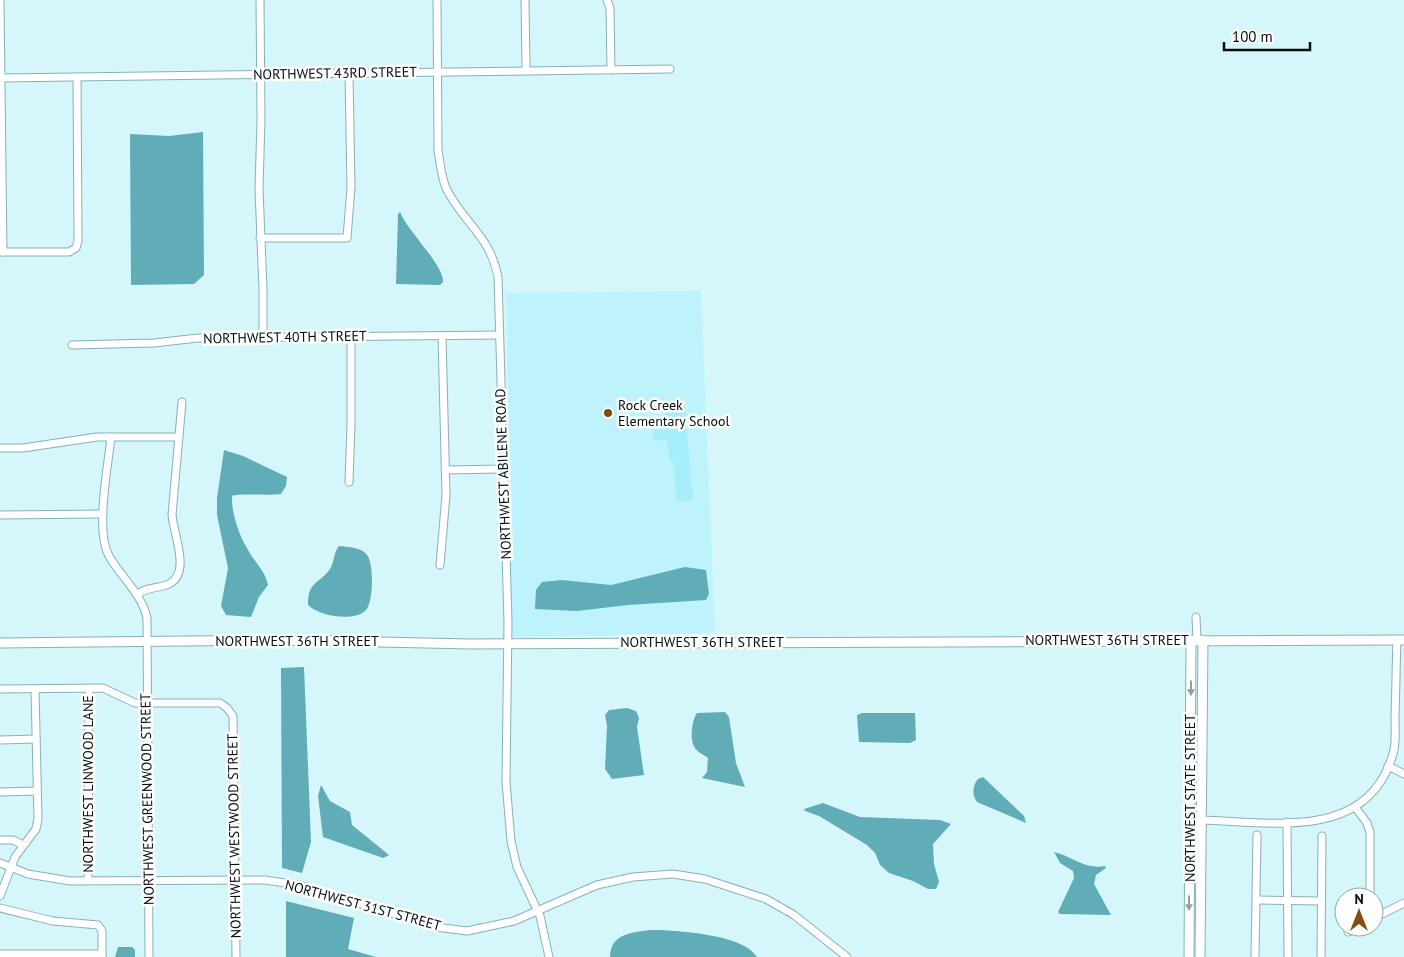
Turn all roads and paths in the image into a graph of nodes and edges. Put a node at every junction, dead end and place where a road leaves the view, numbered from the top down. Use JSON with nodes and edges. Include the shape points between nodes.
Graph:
{"nodes":[{"id":1,"x":0,"y":0,"type":"edge"},
{"id":2,"x":260,"y":0,"type":"edge"},
{"id":3,"x":437,"y":0,"type":"edge"},
{"id":4,"x":525,"y":0,"type":"edge"},
{"id":5,"x":607,"y":0,"type":"edge"},
{"id":6,"x":670,"y":69,"type":"dead end"},
{"id":7,"x":526,"y":70,"type":"junction"},
{"id":8,"x":611,"y":70,"type":"junction"},
{"id":9,"x":438,"y":71,"type":"junction"},
{"id":10,"x":349,"y":74,"type":"junction"},
{"id":11,"x":261,"y":75,"type":"junction"},
{"id":12,"x":77,"y":77,"type":"junction"},
{"id":13,"x":0,"y":78,"type":"edge"},
{"id":14,"x":260,"y":238,"type":"junction"},
{"id":15,"x":2,"y":252,"type":"edge"},
{"id":16,"x":499,"y":335,"type":"junction"},
{"id":17,"x":351,"y":336,"type":"junction"},
{"id":18,"x":442,"y":336,"type":"junction"},
{"id":19,"x":262,"y":337,"type":"junction"},
{"id":20,"x":72,"y":345,"type":"dead end"},
{"id":21,"x":182,"y":402,"type":"dead end"},
{"id":22,"x":111,"y":437,"type":"junction"},
{"id":23,"x":179,"y":437,"type":"junction"},
{"id":24,"x":0,"y":448,"type":"edge"},
{"id":25,"x":503,"y":468,"type":"junction"},
{"id":26,"x":445,"y":470,"type":"junction"},
{"id":27,"x":349,"y":482,"type":"dead end"},
{"id":28,"x":103,"y":514,"type":"junction"},
{"id":29,"x":0,"y":515,"type":"edge"},
{"id":30,"x":440,"y":565,"type":"dead end"},
{"id":31,"x":137,"y":595,"type":"junction"},
{"id":32,"x":1196,"y":618,"type":"dead end"},
{"id":33,"x":1197,"y":640,"type":"junction"},
{"id":34,"x":1400,"y":640,"type":"edge"},
{"id":35,"x":146,"y":641,"type":"junction"},
{"id":36,"x":0,"y":643,"type":"edge"},
{"id":37,"x":508,"y":643,"type":"junction"},
{"id":38,"x":88,"y":688,"type":"junction"},
{"id":39,"x":0,"y":689,"type":"edge"},
{"id":40,"x":35,"y":689,"type":"junction"},
{"id":41,"x":146,"y":703,"type":"junction"},
{"id":42,"x":36,"y":739,"type":"junction"},
{"id":43,"x":0,"y":740,"type":"edge"},
{"id":44,"x":1388,"y":766,"type":"junction"},
{"id":45,"x":1404,"y":774,"type":"edge"},
{"id":46,"x":37,"y":791,"type":"junction"},
{"id":47,"x":0,"y":792,"type":"edge"},
{"id":48,"x":1355,"y":807,"type":"junction"},
{"id":49,"x":1202,"y":820,"type":"junction"},
{"id":50,"x":1287,"y":822,"type":"junction"},
{"id":51,"x":1257,"y":836,"type":"dead end"},
{"id":52,"x":1322,"y":836,"type":"dead end"},
{"id":53,"x":0,"y":840,"type":"edge"},
{"id":54,"x":23,"y":845,"type":"junction"},
{"id":55,"x":0,"y":863,"type":"edge"},
{"id":56,"x":11,"y":868,"type":"junction"},
{"id":57,"x":235,"y":879,"type":"junction"},
{"id":58,"x":88,"y":880,"type":"junction"},
{"id":59,"x":148,"y":880,"type":"junction"},
{"id":60,"x":1370,"y":887,"type":"edge"},
{"id":61,"x":0,"y":896,"type":"edge"},
{"id":62,"x":1257,"y":900,"type":"junction"},
{"id":63,"x":1287,"y":900,"type":"junction"},
{"id":64,"x":1321,"y":901,"type":"junction"},
{"id":65,"x":1404,"y":903,"type":"edge"},
{"id":66,"x":0,"y":908,"type":"edge"},
{"id":67,"x":538,"y":910,"type":"junction"},
{"id":68,"x":1384,"y":912,"type":"edge"},
{"id":69,"x":0,"y":954,"type":"edge"},
{"id":70,"x":102,"y":956,"type":"edge"},
{"id":71,"x":845,"y":956,"type":"edge"},
{"id":72,"x":149,"y":957,"type":"edge"},
{"id":73,"x":236,"y":957,"type":"edge"},
{"id":74,"x":549,"y":957,"type":"edge"},
{"id":75,"x":1189,"y":957,"type":"edge"},
{"id":76,"x":1200,"y":957,"type":"edge"},
{"id":77,"x":1255,"y":957,"type":"edge"},
{"id":78,"x":1288,"y":957,"type":"edge"},
{"id":79,"x":1321,"y":957,"type":"edge"}],
"edges":[{"from":1,"to":13,"type":"street"},
{"from":2,"to":11,"type":"street"},
{"from":3,"to":9,"type":"street","name":"NORTHWEST ABILENE ROAD"},
{"from":4,"to":7,"type":"street"},
{"from":5,"to":8,"type":"street","via":[[610,8]]},
{"from":6,"to":8,"type":"street","name":"NORTHWEST 43RD STREET"},
{"from":7,"to":8,"type":"street","name":"NORTHWEST 43RD STREET"},
{"from":7,"to":9,"type":"street","name":"NORTHWEST 43RD STREET"},
{"from":9,"to":10,"type":"street","name":"NORTHWEST 43RD STREET"},
{"from":9,"to":16,"type":"street","name":"NORTHWEST ABILENE ROAD","via":[[441,172],[452,198],[482,236],[495,263]]},
{"from":10,"to":11,"type":"street","name":"NORTHWEST 43RD STREET"},
{"from":10,"to":14,"type":"street","via":[[351,187],[347,238]]},
{"from":11,"to":12,"type":"street","name":"NORTHWEST 43RD STREET"},
{"from":11,"to":14,"type":"street"},
{"from":12,"to":13,"type":"street","name":"NORTHWEST 43RD STREET"},
{"from":12,"to":15,"type":"street","via":[[76,248],[69,252]]},
{"from":13,"to":15,"type":"street"},
{"from":14,"to":19,"type":"street"},
{"from":16,"to":18,"type":"street","name":"NORTHWEST 40TH STREET"},
{"from":16,"to":25,"type":"street","name":"NORTHWEST ABILENE ROAD"},
{"from":17,"to":18,"type":"street","name":"NORTHWEST 40TH STREET"},
{"from":17,"to":19,"type":"street","name":"NORTHWEST 40TH STREET"},
{"from":17,"to":27,"type":"street"},
{"from":18,"to":26,"type":"street"},
{"from":19,"to":20,"type":"street","name":"NORTHWEST 40TH STREET"},
{"from":21,"to":23,"type":"street"},
{"from":22,"to":23,"type":"street"},
{"from":22,"to":24,"type":"street"},
{"from":22,"to":28,"type":"street"},
{"from":23,"to":31,"type":"street","via":[[172,515],[180,554],[179,577],[168,585],[150,587]]},
{"from":25,"to":26,"type":"street"},
{"from":25,"to":37,"type":"street","name":"NORTHWEST ABILENE ROAD"},
{"from":26,"to":30,"type":"street","via":[[445,528]]},
{"from":28,"to":29,"type":"street"},
{"from":28,"to":31,"type":"street","via":[[102,534],[109,555]]},
{"from":31,"to":35,"type":"street","via":[[145,607]]},
{"from":32,"to":33,"type":"street"},
{"from":33,"to":34,"type":"main road","name":"NORTHWEST 36TH STREET"},
{"from":33,"to":37,"type":"main road","name":"NORTHWEST 36TH STREET"},
{"from":33,"to":49,"type":"main road","name":"NORTHWEST STATE STREET"},
{"from":33,"to":75,"type":"main road","name":"NORTHWEST STATE STREET","one_way":true},
{"from":34,"to":44,"type":"street","via":[[1394,748]]},
{"from":35,"to":36,"type":"main road","name":"NORTHWEST 36TH STREET"},
{"from":35,"to":37,"type":"main road","name":"NORTHWEST 36TH STREET"},
{"from":35,"to":41,"type":"street","name":"NORTHWEST GREENWOOD STREET"},
{"from":37,"to":67,"type":"street","name":"NORTHWEST ABILENE ROAD","via":[[506,782],[511,841],[517,867]]},
{"from":38,"to":40,"type":"street","name":"NORTHWEST WESTWOOD STREET"},
{"from":38,"to":41,"type":"street","name":"NORTHWEST WESTWOOD STREET","via":[[102,688],[125,700]]},
{"from":38,"to":58,"type":"street","name":"NORTHWEST LINWOOD LANE"},
{"from":39,"to":40,"type":"street","name":"NORTHWEST WESTWOOD STREET"},
{"from":40,"to":42,"type":"street"},
{"from":41,"to":57,"type":"street","name":"NORTHWEST WESTWOOD STREET","via":[[220,704],[233,716]]},
{"from":41,"to":59,"type":"street","name":"NORTHWEST GREENWOOD STREET"},
{"from":42,"to":43,"type":"street"},
{"from":42,"to":46,"type":"street"},
{"from":44,"to":45,"type":"street"},
{"from":44,"to":48,"type":"street","via":[[1374,792]]},
{"from":46,"to":47,"type":"street"},
{"from":46,"to":54,"type":"street","via":[[36,829]]},
{"from":48,"to":50,"type":"street","via":[[1332,818]]},
{"from":48,"to":60,"type":"street","via":[[1370,832]]},
{"from":49,"to":50,"type":"street"},
{"from":49,"to":76,"type":"main road","name":"NORTHWEST STATE STREET"},
{"from":50,"to":63,"type":"street"},
{"from":51,"to":62,"type":"street"},
{"from":52,"to":64,"type":"street"},
{"from":53,"to":54,"type":"street","via":[[13,840]]},
{"from":54,"to":56,"type":"street"},
{"from":55,"to":56,"type":"street","name":"NORTHWEST 31ST STREET"},
{"from":56,"to":58,"type":"street","name":"NORTHWEST 31ST STREET","via":[[47,878]]},
{"from":56,"to":61,"type":"street"},
{"from":57,"to":59,"type":"street","name":"NORTHWEST 31ST STREET"},
{"from":57,"to":67,"type":"street","name":"NORTHWEST 31ST STREET","via":[[299,885],[436,927],[467,931],[514,921]]},
{"from":57,"to":73,"type":"street","name":"NORTHWEST WESTWOOD STREET"},
{"from":58,"to":59,"type":"street","name":"NORTHWEST 31ST STREET"},
{"from":59,"to":72,"type":"street","name":"NORTHWEST GREENWOOD STREET"},
{"from":62,"to":63,"type":"street"},
{"from":62,"to":77,"type":"street"},
{"from":63,"to":64,"type":"street"},
{"from":63,"to":78,"type":"street"},
{"from":64,"to":79,"type":"street"},
{"from":65,"to":68,"type":"street"},
{"from":66,"to":70,"type":"street","via":[[52,921],[98,925],[102,931]]},
{"from":67,"to":71,"type":"street","name":"NORTHWEST 31ST STREET","via":[[597,886],[633,877],[672,874],[705,878],[766,899],[794,915]]},
{"from":67,"to":74,"type":"street","name":"NORTHWEST ABILENE ROAD"},
{"from":69,"to":70,"type":"street"}]}
